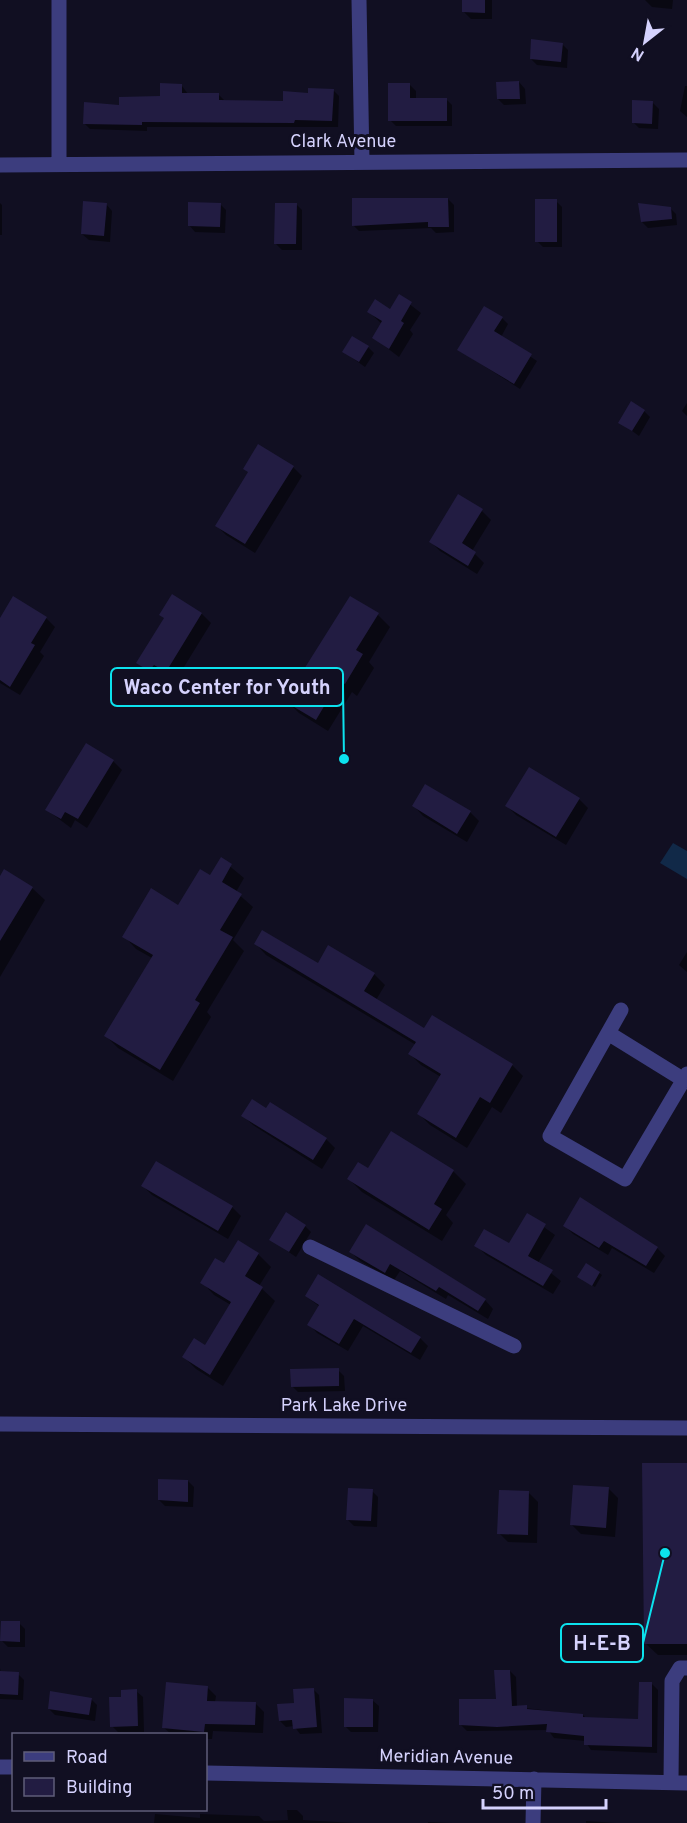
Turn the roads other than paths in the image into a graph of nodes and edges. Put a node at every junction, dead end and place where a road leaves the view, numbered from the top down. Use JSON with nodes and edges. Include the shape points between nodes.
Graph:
{"nodes":[{"id":1,"x":59,"y":0,"type":"edge"},
{"id":2,"x":358,"y":0,"type":"edge"},
{"id":3,"x":687,"y":160,"type":"edge"},
{"id":4,"x":362,"y":162,"type":"junction"},
{"id":5,"x":59,"y":164,"type":"junction"},
{"id":6,"x":0,"y":165,"type":"edge"},
{"id":7,"x":621,"y":1010,"type":"dead end"},
{"id":8,"x":608,"y":1033,"type":"junction"},
{"id":9,"x":686,"y":1077,"type":"edge"},
{"id":10,"x":309,"y":1247,"type":"dead end"},
{"id":11,"x":514,"y":1346,"type":"dead end"},
{"id":12,"x":0,"y":1424,"type":"edge"},
{"id":13,"x":687,"y":1428,"type":"edge"},
{"id":14,"x":687,"y":1668,"type":"edge"},
{"id":15,"x":207,"y":1773,"type":"edge"},
{"id":16,"x":534,"y":1779,"type":"junction"},
{"id":17,"x":670,"y":1782,"type":"junction"},
{"id":18,"x":687,"y":1783,"type":"edge"},
{"id":19,"x":533,"y":1823,"type":"edge"}],
"edges":[{"from":1,"to":5,"type":"street"},
{"from":2,"to":4,"type":"street"},
{"from":3,"to":4,"type":"street","name":"Clark Avenue"},
{"from":4,"to":5,"type":"street","name":"Clark Avenue"},
{"from":5,"to":6,"type":"street","name":"Clark Avenue"},
{"from":7,"to":8,"type":"street"},
{"from":8,"to":9,"type":"street"},
{"from":8,"to":9,"type":"street","via":[[550,1136],[625,1179]]},
{"from":10,"to":11,"type":"street"},
{"from":12,"to":13,"type":"street","name":"Park Lake Drive"},
{"from":14,"to":17,"type":"street","via":[[680,1668],[672,1681]]},
{"from":15,"to":16,"type":"street","name":"Meridian Avenue"},
{"from":16,"to":17,"type":"street","name":"Meridian Avenue"},
{"from":16,"to":19,"type":"street"},
{"from":17,"to":18,"type":"street","name":"Meridian Avenue"}]}
